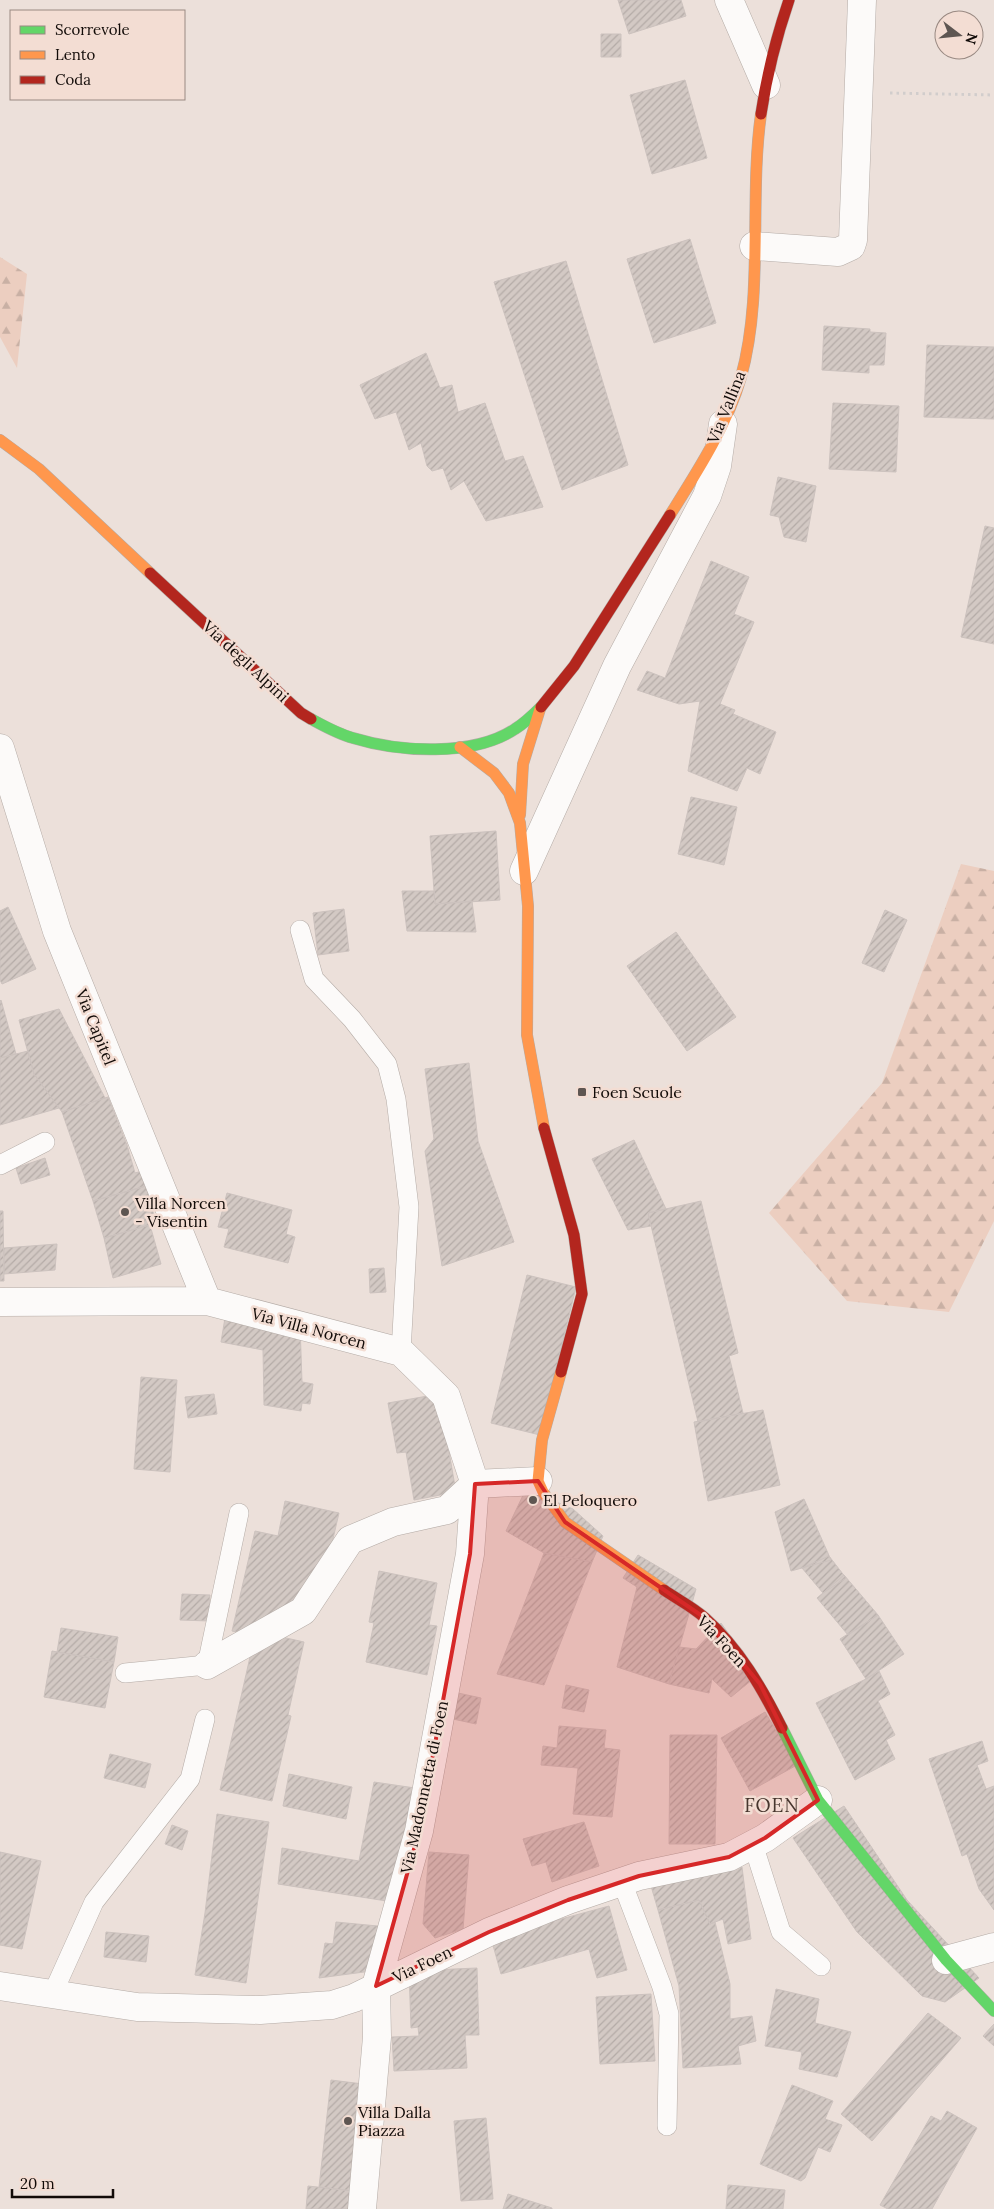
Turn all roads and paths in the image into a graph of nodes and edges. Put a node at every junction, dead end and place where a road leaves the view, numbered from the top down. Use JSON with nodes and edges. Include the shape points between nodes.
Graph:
{"nodes":[{"id":1,"x":729,"y":0,"type":"edge"},
{"id":2,"x":789,"y":0,"type":"edge"},
{"id":3,"x":862,"y":0,"type":"edge"},
{"id":4,"x":766,"y":85,"type":"junction"},
{"id":5,"x":858,"y":93,"type":"junction"},
{"id":6,"x":994,"y":95,"type":"edge"},
{"id":7,"x":754,"y":246,"type":"junction"},
{"id":8,"x":724,"y":418,"type":"junction"},
{"id":9,"x":0,"y":440,"type":"edge"},
{"id":10,"x":540,"y":709,"type":"junction"},
{"id":11,"x":460,"y":747,"type":"junction"},
{"id":12,"x":0,"y":748,"type":"edge"},
{"id":13,"x":520,"y":823,"type":"junction"},
{"id":14,"x":524,"y":871,"type":"junction"},
{"id":15,"x":300,"y":930,"type":"dead end"},
{"id":16,"x":45,"y":1142,"type":"dead end"},
{"id":17,"x":0,"y":1165,"type":"edge"},
{"id":18,"x":207,"y":1301,"type":"junction"},
{"id":19,"x":0,"y":1302,"type":"edge"},
{"id":20,"x":401,"y":1352,"type":"junction"},
{"id":21,"x":538,"y":1481,"type":"junction"},
{"id":22,"x":475,"y":1484,"type":"junction"},
{"id":23,"x":239,"y":1513,"type":"dead end"},
{"id":24,"x":207,"y":1665,"type":"junction"},
{"id":25,"x":125,"y":1674,"type":"dead end"},
{"id":26,"x":205,"y":1719,"type":"dead end"},
{"id":27,"x":818,"y":1800,"type":"junction"},
{"id":28,"x":754,"y":1844,"type":"junction"},
{"id":29,"x":622,"y":1882,"type":"junction"},
{"id":30,"x":994,"y":1947,"type":"edge"},
{"id":31,"x":946,"y":1960,"type":"junction"},
{"id":32,"x":821,"y":1966,"type":"dead end"},
{"id":33,"x":0,"y":1986,"type":"edge"},
{"id":34,"x":376,"y":1986,"type":"junction"},
{"id":35,"x":52,"y":1995,"type":"junction"},
{"id":36,"x":994,"y":2011,"type":"edge"},
{"id":37,"x":667,"y":2126,"type":"dead end"},
{"id":38,"x":362,"y":2209,"type":"edge"}],
"edges":[{"from":1,"to":4,"type":"street"},
{"from":2,"to":4,"type":"street","name":"Via Vallina","via":[[774,43]]},
{"from":3,"to":5,"type":"street"},
{"from":4,"to":7,"type":"street","name":"Via Vallina"},
{"from":5,"to":6,"type":"path"},
{"from":5,"to":7,"type":"street","via":[[853,240],[850,246],[838,252]]},
{"from":7,"to":8,"type":"street","name":"Via Vallina","via":[[750,332],[738,385]]},
{"from":8,"to":10,"type":"street","name":"Via Vallina","via":[[703,462],[576,660]]},
{"from":8,"to":14,"type":"street","via":[[717,466],[707,496],[617,666]]},
{"from":9,"to":11,"type":"street","name":"Via degli Alpini","via":[[39,469],[301,713],[352,738],[379,744],[410,748]]},
{"from":10,"to":11,"type":"street","name":"Via degli Alpini","via":[[514,730],[488,741]]},
{"from":10,"to":13,"type":"street","via":[[523,764]]},
{"from":11,"to":13,"type":"street","via":[[494,773],[509,793]]},
{"from":12,"to":18,"type":"street","name":"Via Capitel","via":[[57,931]]},
{"from":13,"to":14,"type":"street"},
{"from":14,"to":21,"type":"street","via":[[528,906],[527,1034],[545,1134],[574,1235],[582,1294],[542,1440]]},
{"from":15,"to":20,"type":"lane","via":[[314,979],[388,1064],[396,1099],[409,1207]]},
{"from":16,"to":17,"type":"lane"},
{"from":18,"to":19,"type":"street","name":"Via Villa Norcen"},
{"from":18,"to":20,"type":"street","name":"Via Villa Norcen"},
{"from":20,"to":22,"type":"street","name":"Via Villa Norcen","via":[[446,1396]]},
{"from":21,"to":22,"type":"street"},
{"from":21,"to":27,"type":"street","name":"Via Foen","via":[[564,1522],[704,1618],[736,1652],[760,1684]]},
{"from":22,"to":24,"type":"street","via":[[447,1510],[393,1522],[350,1540],[303,1611]]},
{"from":22,"to":34,"type":"street","name":"Via Madonnetta di Foen","via":[[470,1554],[418,1831]]},
{"from":23,"to":24,"type":"lane"},
{"from":24,"to":25,"type":"lane"},
{"from":26,"to":35,"type":"lane","via":[[190,1779],[94,1902]]},
{"from":27,"to":28,"type":"street","name":"Via Foen"},
{"from":27,"to":31,"type":"street","name":"Via Foen"},
{"from":28,"to":29,"type":"street","name":"Via Foen","via":[[729,1857]]},
{"from":28,"to":32,"type":"lane","via":[[781,1932]]},
{"from":29,"to":34,"type":"street","name":"Via Foen","via":[[488,1932]]},
{"from":29,"to":37,"type":"lane","via":[[670,2014]]},
{"from":30,"to":31,"type":"street"},
{"from":31,"to":36,"type":"street","name":"Via Foen"},
{"from":33,"to":35,"type":"street","name":"Via Foen"},
{"from":34,"to":35,"type":"street","name":"Via Foen","via":[[332,2005],[260,2010],[136,2006]]},
{"from":34,"to":38,"type":"street","name":"Via Madonnetta di Foen","via":[[377,2037]]}]}
